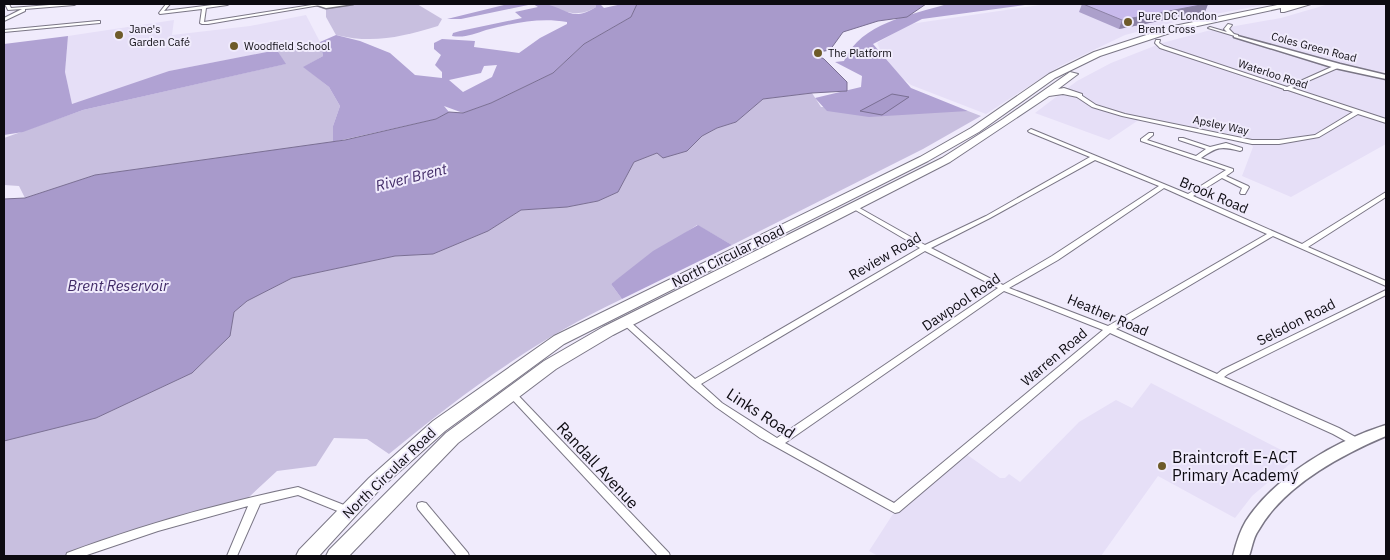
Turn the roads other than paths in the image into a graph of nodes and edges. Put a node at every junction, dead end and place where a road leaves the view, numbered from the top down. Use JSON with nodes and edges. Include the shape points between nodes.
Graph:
{"nodes":[{"id":1,"x":7,"y":4,"type":"edge"},
{"id":2,"x":74,"y":4,"type":"edge"},
{"id":3,"x":168,"y":4,"type":"edge"},
{"id":4,"x":227,"y":4,"type":"edge"},
{"id":5,"x":318,"y":4,"type":"edge"},
{"id":6,"x":350,"y":4,"type":"edge"},
{"id":7,"x":1292,"y":4,"type":"edge"},
{"id":8,"x":1307,"y":4,"type":"edge"},
{"id":9,"x":1317,"y":5,"type":"edge"},
{"id":10,"x":204,"y":7,"type":"junction"},
{"id":11,"x":1276,"y":8,"type":"edge"},
{"id":12,"x":26,"y":9,"type":"junction"},
{"id":13,"x":4,"y":20,"type":"edge"},
{"id":14,"x":98,"y":22,"type":"dead end"},
{"id":15,"x":1230,"y":25,"type":"junction"},
{"id":16,"x":1210,"y":28,"type":"junction"},
{"id":17,"x":4,"y":31,"type":"edge"},
{"id":18,"x":1236,"y":36,"type":"junction"},
{"id":19,"x":1158,"y":41,"type":"junction"},
{"id":20,"x":1139,"y":42,"type":"junction"},
{"id":21,"x":1338,"y":66,"type":"junction"},
{"id":22,"x":1074,"y":73,"type":"junction"},
{"id":23,"x":1386,"y":77,"type":"edge"},
{"id":24,"x":1286,"y":89,"type":"junction"},
{"id":25,"x":1044,"y":93,"type":"junction"},
{"id":26,"x":1079,"y":96,"type":"junction"},
{"id":27,"x":1358,"y":112,"type":"junction"},
{"id":28,"x":1386,"y":121,"type":"edge"},
{"id":29,"x":1031,"y":131,"type":"dead end"},
{"id":30,"x":1151,"y":134,"type":"dead end"},
{"id":31,"x":1182,"y":139,"type":"dead end"},
{"id":32,"x":1210,"y":149,"type":"junction"},
{"id":33,"x":1240,"y":149,"type":"dead end"},
{"id":34,"x":1093,"y":158,"type":"junction"},
{"id":35,"x":1197,"y":158,"type":"junction"},
{"id":36,"x":1222,"y":176,"type":"junction"},
{"id":37,"x":1162,"y":186,"type":"junction"},
{"id":38,"x":1243,"y":193,"type":"dead end"},
{"id":39,"x":1386,"y":194,"type":"edge"},
{"id":40,"x":1188,"y":196,"type":"junction"},
{"id":41,"x":854,"y":208,"type":"junction"},
{"id":42,"x":1272,"y":234,"type":"junction"},
{"id":43,"x":925,"y":247,"type":"junction"},
{"id":44,"x":1303,"y":248,"type":"junction"},
{"id":45,"x":1386,"y":284,"type":"edge"},
{"id":46,"x":1003,"y":288,"type":"junction"},
{"id":47,"x":1386,"y":292,"type":"edge"},
{"id":48,"x":625,"y":322,"type":"junction"},
{"id":49,"x":1109,"y":329,"type":"junction"},
{"id":50,"x":1218,"y":378,"type":"junction"},
{"id":51,"x":694,"y":384,"type":"junction"},
{"id":52,"x":511,"y":393,"type":"junction"},
{"id":53,"x":1386,"y":430,"type":"edge"},
{"id":54,"x":1356,"y":442,"type":"junction"},
{"id":55,"x":777,"y":443,"type":"junction"},
{"id":56,"x":256,"y":500,"type":"junction"},
{"id":57,"x":422,"y":506,"type":"dead end"},
{"id":58,"x":340,"y":508,"type":"dead end"},
{"id":59,"x":894,"y":509,"type":"joint"},
{"id":60,"x":71,"y":556,"type":"edge"},
{"id":61,"x":232,"y":556,"type":"edge"},
{"id":62,"x":306,"y":556,"type":"edge"},
{"id":63,"x":336,"y":556,"type":"edge"},
{"id":64,"x":464,"y":556,"type":"edge"},
{"id":65,"x":665,"y":556,"type":"edge"},
{"id":66,"x":1241,"y":556,"type":"edge"}],
"edges":[{"from":1,"to":12,"type":"street","via":[[8,9]]},
{"from":2,"to":12,"type":"street"},
{"from":3,"to":10,"type":"street","via":[[162,13]]},
{"from":4,"to":10,"type":"street"},
{"from":5,"to":6,"type":"street"},
{"from":5,"to":10,"type":"street","via":[[202,23]]},
{"from":7,"to":11,"type":"highway"},
{"from":8,"to":11,"type":"highway"},
{"from":9,"to":15,"type":"highway"},
{"from":11,"to":20,"type":"highway","name":"North Circular Road","via":[[1197,25]]},
{"from":11,"to":20,"type":"highway","via":[[1174,25],[1155,30]]},
{"from":12,"to":13,"type":"street"},
{"from":14,"to":17,"type":"street"},
{"from":15,"to":16,"type":"highway"},
{"from":15,"to":18,"type":"street","via":[[1226,29]]},
{"from":16,"to":18,"type":"street","name":"Coles Green Road"},
{"from":16,"to":19,"type":"highway"},
{"from":18,"to":21,"type":"street","name":"Coles Green Road"},
{"from":19,"to":20,"type":"highway"},
{"from":19,"to":24,"type":"street","name":"Waterloo Road","via":[[1162,47]]},
{"from":20,"to":22,"type":"highway","name":"North Circular Road"},
{"from":20,"to":62,"type":"highway","name":"North Circular Road","via":[[1097,54],[1052,76],[975,130],[924,159],[559,340],[439,426],[375,483]]},
{"from":21,"to":23,"type":"street","name":"Coles Green Road"},
{"from":21,"to":24,"type":"street"},
{"from":22,"to":25,"type":"highway","name":"North Circular Road"},
{"from":22,"to":26,"type":"highway","via":[[1072,88]]},
{"from":24,"to":27,"type":"street","name":"Waterloo Road"},
{"from":25,"to":26,"type":"highway","via":[[1064,91]]},
{"from":25,"to":41,"type":"highway","name":"North Circular Road","via":[[946,160]]},
{"from":26,"to":27,"type":"street","name":"Apsley Way","via":[[1094,106],[1124,115],[1252,142],[1317,136]]},
{"from":27,"to":28,"type":"street","name":"Waterloo Road"},
{"from":29,"to":34,"type":"street","name":"Brook Road"},
{"from":30,"to":35,"type":"street","via":[[1143,140]]},
{"from":31,"to":32,"type":"street"},
{"from":32,"to":33,"type":"street","via":[[1226,145]]},
{"from":32,"to":35,"type":"street"},
{"from":34,"to":37,"type":"street","name":"Brook Road"},
{"from":34,"to":43,"type":"street","name":"Review Road"},
{"from":35,"to":36,"type":"street","via":[[1231,170]]},
{"from":36,"to":38,"type":"street","via":[[1246,187]]},
{"from":36,"to":40,"type":"street"},
{"from":37,"to":40,"type":"street","name":"Brook Road"},
{"from":37,"to":46,"type":"street","name":"Dawpool Road","via":[[1055,258]]},
{"from":39,"to":44,"type":"street"},
{"from":40,"to":42,"type":"street","name":"Brook Road"},
{"from":41,"to":43,"type":"street","name":"Heather Road"},
{"from":41,"to":48,"type":"highway","name":"North Circular Road"},
{"from":42,"to":44,"type":"street","name":"Brook Road"},
{"from":42,"to":49,"type":"street","name":"Warren Road"},
{"from":43,"to":46,"type":"street","name":"Heather Road"},
{"from":43,"to":51,"type":"street","name":"Review Road"},
{"from":44,"to":45,"type":"street","name":"Brook Road"},
{"from":46,"to":49,"type":"street","name":"Heather Road"},
{"from":46,"to":55,"type":"street","name":"Dawpool Road"},
{"from":47,"to":50,"type":"street","name":"Selsdon Road"},
{"from":48,"to":51,"type":"street","name":"Links Road"},
{"from":48,"to":52,"type":"highway","name":"North Circular Road","via":[[573,351]]},
{"from":49,"to":50,"type":"street","name":"Heather Road"},
{"from":49,"to":59,"type":"street","name":"Warren Road"},
{"from":50,"to":54,"type":"street","name":"Heather Road"},
{"from":51,"to":55,"type":"street","name":"Links Road","via":[[719,405]]},
{"from":52,"to":63,"type":"highway","name":"North Circular Road","via":[[452,438]]},
{"from":52,"to":65,"type":"street","name":"Randall Avenue"},
{"from":53,"to":54,"type":"street"},
{"from":54,"to":66,"type":"street","via":[[1316,464],[1280,495],[1252,525]]},
{"from":55,"to":59,"type":"street","name":"Links Road"},
{"from":56,"to":58,"type":"street","via":[[298,491]]},
{"from":56,"to":60,"type":"street","via":[[158,526]]},
{"from":56,"to":61,"type":"street"},
{"from":57,"to":64,"type":"street"}]}
